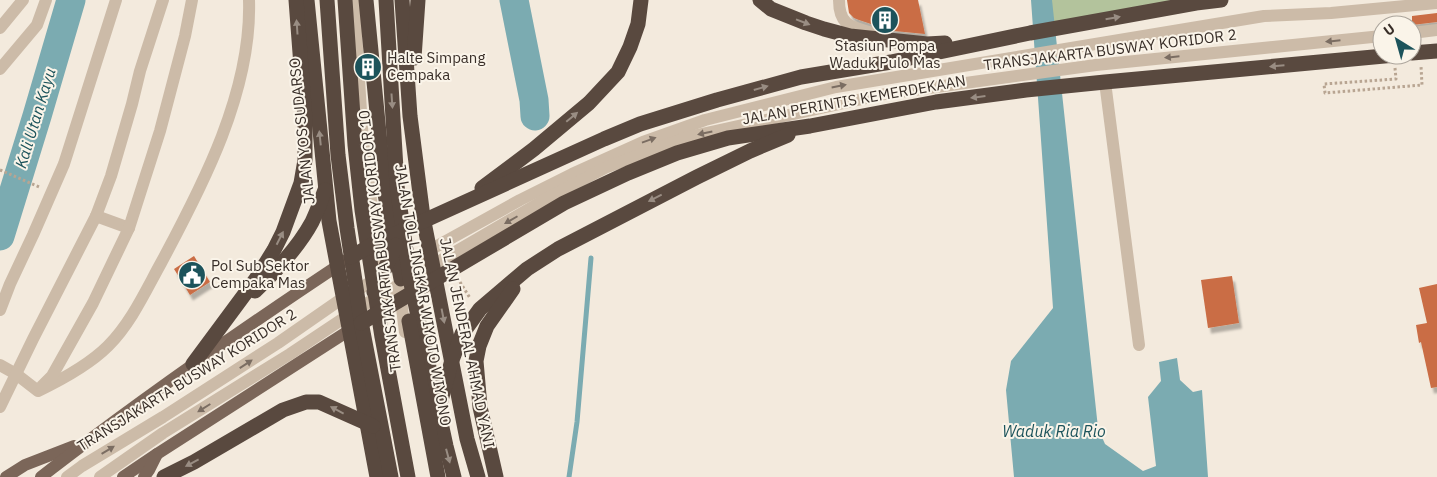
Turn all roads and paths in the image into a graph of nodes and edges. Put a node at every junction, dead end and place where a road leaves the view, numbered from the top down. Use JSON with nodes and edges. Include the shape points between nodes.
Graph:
{"nodes":[{"id":1,"x":23,"y":0,"type":"edge"},
{"id":2,"x":46,"y":0,"type":"edge"},
{"id":3,"x":116,"y":0,"type":"edge"},
{"id":4,"x":162,"y":0,"type":"edge"},
{"id":5,"x":192,"y":0,"type":"edge"},
{"id":6,"x":249,"y":0,"type":"edge"},
{"id":7,"x":296,"y":0,"type":"edge"},
{"id":8,"x":307,"y":0,"type":"edge"},
{"id":9,"x":327,"y":0,"type":"edge"},
{"id":10,"x":345,"y":0,"type":"edge"},
{"id":11,"x":354,"y":0,"type":"edge"},
{"id":12,"x":366,"y":0,"type":"edge"},
{"id":13,"x":372,"y":0,"type":"edge"},
{"id":14,"x":386,"y":0,"type":"edge"},
{"id":15,"x":402,"y":0,"type":"edge"},
{"id":16,"x":418,"y":0,"type":"edge"},
{"id":17,"x":641,"y":0,"type":"edge"},
{"id":18,"x":760,"y":0,"type":"edge"},
{"id":19,"x":839,"y":0,"type":"edge"},
{"id":20,"x":1221,"y":0,"type":"edge"},
{"id":21,"x":1437,"y":3,"type":"edge"},
{"id":22,"x":0,"y":28,"type":"edge"},
{"id":23,"x":1437,"y":30,"type":"edge"},
{"id":24,"x":1422,"y":32,"type":"edge"},
{"id":25,"x":1372,"y":37,"type":"edge"},
{"id":26,"x":892,"y":40,"type":"junction"},
{"id":27,"x":986,"y":41,"type":"junction"},
{"id":28,"x":1437,"y":51,"type":"edge"},
{"id":29,"x":1422,"y":52,"type":"edge"},
{"id":30,"x":1372,"y":57,"type":"edge"},
{"id":31,"x":1418,"y":65,"type":"edge"},
{"id":32,"x":0,"y":69,"type":"edge"},
{"id":33,"x":1396,"y":76,"type":"dead end"},
{"id":34,"x":1105,"y":82,"type":"junction"},
{"id":35,"x":410,"y":116,"type":"junction"},
{"id":36,"x":810,"y":126,"type":"junction"},
{"id":37,"x":338,"y":154,"type":"junction"},
{"id":38,"x":0,"y":170,"type":"edge"},
{"id":39,"x":578,"y":183,"type":"junction"},
{"id":40,"x":39,"y":186,"type":"dead end"},
{"id":41,"x":556,"y":194,"type":"junction"},
{"id":42,"x":460,"y":204,"type":"junction"},
{"id":43,"x":96,"y":216,"type":"junction"},
{"id":44,"x":128,"y":228,"type":"junction"},
{"id":45,"x":397,"y":238,"type":"junction"},
{"id":46,"x":377,"y":242,"type":"junction"},
{"id":47,"x":343,"y":258,"type":"junction"},
{"id":48,"x":403,"y":265,"type":"junction"},
{"id":49,"x":454,"y":269,"type":"junction"},
{"id":50,"x":527,"y":269,"type":"junction"},
{"id":51,"x":381,"y":276,"type":"junction"},
{"id":52,"x":406,"y":288,"type":"junction"},
{"id":53,"x":356,"y":290,"type":"junction"},
{"id":54,"x":375,"y":303,"type":"junction"},
{"id":55,"x":480,"y":309,"type":"junction"},
{"id":56,"x":0,"y":310,"type":"edge"},
{"id":57,"x":232,"y":312,"type":"junction"},
{"id":58,"x":361,"y":323,"type":"junction"},
{"id":59,"x":1139,"y":345,"type":"dead end"},
{"id":60,"x":193,"y":364,"type":"junction"},
{"id":61,"x":0,"y":365,"type":"edge"},
{"id":62,"x":16,"y":374,"type":"junction"},
{"id":63,"x":38,"y":391,"type":"junction"},
{"id":64,"x":0,"y":407,"type":"edge"},
{"id":65,"x":438,"y":411,"type":"junction"},
{"id":66,"x":381,"y":430,"type":"junction"},
{"id":67,"x":86,"y":442,"type":"junction"},
{"id":68,"x":157,"y":454,"type":"junction"},
{"id":69,"x":6,"y":477,"type":"edge"},
{"id":70,"x":41,"y":477,"type":"edge"},
{"id":71,"x":68,"y":477,"type":"edge"},
{"id":72,"x":100,"y":477,"type":"edge"},
{"id":73,"x":123,"y":477,"type":"edge"},
{"id":74,"x":144,"y":477,"type":"edge"},
{"id":75,"x":164,"y":477,"type":"edge"},
{"id":76,"x":377,"y":477,"type":"edge"},
{"id":77,"x":391,"y":477,"type":"edge"},
{"id":78,"x":409,"y":477,"type":"edge"},
{"id":79,"x":431,"y":477,"type":"edge"},
{"id":80,"x":438,"y":477,"type":"edge"},
{"id":81,"x":454,"y":477,"type":"edge"},
{"id":82,"x":478,"y":477,"type":"edge"},
{"id":83,"x":496,"y":477,"type":"edge"}],
"edges":[{"from":1,"to":22,"type":"lane"},
{"from":2,"to":32,"type":"lane","via":[[37,25]]},
{"from":3,"to":56,"type":"lane","via":[[64,164]]},
{"from":4,"to":43,"type":"lane","via":[[111,176]]},
{"from":5,"to":44,"type":"lane","via":[[160,131]]},
{"from":6,"to":63,"type":"lane","via":[[250,22],[234,99],[213,157],[179,229],[126,326],[83,366]]},
{"from":57,"to":7,"type":"highway","one_way":true,"via":[[274,250],[301,183],[305,160],[305,120]]},
{"from":47,"to":8,"type":"highway","name":"JALAN YOS SUDARSO","one_way":true,"via":[[329,221]]},
{"from":9,"to":37,"type":"highway"},
{"from":10,"to":78,"type":"highway","via":[[362,210]]},
{"from":11,"to":46,"type":"lane","name":"TRANSJAKARTA BUSWAY KORIDOR 10","via":[[363,142]]},
{"from":12,"to":80,"type":"highway","name":"JALAN TOL LINGKAR WIYOTO WIYONO","via":[[385,194]]},
{"from":13,"to":45,"type":"lane","name":"TRANSJAKARTA BUSWAY KORIDOR 10","via":[[379,96]]},
{"from":14,"to":45,"type":"highway","one_way":true},
{"from":15,"to":35,"type":"highway"},
{"from":16,"to":35,"type":"highway"},
{"from":42,"to":17,"type":"highway","one_way":true,"via":[[534,149],[589,103],[618,72],[638,24]]},
{"from":18,"to":26,"type":"highway","one_way":true,"via":[[771,9],[824,29]]},
{"from":19,"to":26,"type":"lane","via":[[839,10],[846,24]]},
{"from":27,"to":20,"type":"highway","name":"JALAN PERINTIS KEMERDEKAAN","one_way":true},
{"from":39,"to":21,"type":"lane","name":"TRANSJAKARTA BUSWAY KORIDOR 2","one_way":true,"via":[[643,142],[704,120],[836,86],[1264,16]]},
{"from":23,"to":24,"type":"lane"},
{"from":25,"to":39,"type":"lane","name":"TRANSJAKARTA BUSWAY KORIDOR 2","one_way":true,"via":[[1096,65],[885,94],[688,137],[614,164]]},
{"from":26,"to":27,"type":"highway","via":[[927,44]]},
{"from":42,"to":27,"type":"highway","name":"JALAN PERINTIS KEMERDEKAAN","one_way":true,"via":[[640,124],[717,100],[801,77]]},
{"from":28,"to":29,"type":"highway"},
{"from":30,"to":34,"type":"highway","name":"JALAN PERINTIS KEMERDEKAAN","one_way":true},
{"from":31,"to":33,"type":"path","via":[[1422,85],[1325,92],[1324,84],[1396,79]]},
{"from":34,"to":36,"type":"highway","name":"JALAN PERINTIS KEMERDEKAAN","one_way":true,"via":[[936,102]]},
{"from":34,"to":59,"type":"lane"},
{"from":35,"to":82,"type":"highway","name":"JALAN JENDERAL AHMAD YANI","one_way":true,"via":[[422,217],[467,439]]},
{"from":36,"to":39,"type":"highway","name":"JALAN PERINTIS KEMERDEKAAN","via":[[728,138],[677,153],[628,173]]},
{"from":36,"to":50,"type":"highway","one_way":true,"via":[[750,151],[625,214]]},
{"from":37,"to":47,"type":"highway"},
{"from":37,"to":57,"type":"highway","via":[[311,223],[301,239],[274,272]]},
{"from":38,"to":40,"type":"path"},
{"from":39,"to":41,"type":"highway","name":"JALAN PERINTIS KEMERDEKAAN"},
{"from":39,"to":41,"type":"lane","name":"TRANSJAKARTA BUSWAY KORIDOR 2"},
{"from":41,"to":48,"type":"lane","name":"TRANSJAKARTA BUSWAY KORIDOR 2","via":[[520,200]]},
{"from":41,"to":49,"type":"highway","name":"JALAN PERINTIS KEMERDEKAAN"},
{"from":41,"to":52,"type":"lane","name":"TRANSJAKARTA BUSWAY KORIDOR 2","one_way":true},
{"from":42,"to":45,"type":"highway","name":"JALAN PERINTIS KEMERDEKAAN"},
{"from":43,"to":44,"type":"lane"},
{"from":43,"to":62,"type":"lane"},
{"from":44,"to":63,"type":"lane","via":[[93,303],[52,376]]},
{"from":45,"to":46,"type":"highway","name":"JALAN PERINTIS KEMERDEKAAN"},
{"from":45,"to":48,"type":"highway"},
{"from":45,"to":51,"type":"highway"},
{"from":46,"to":47,"type":"highway","name":"JALAN PERINTIS KEMERDEKAAN"},
{"from":46,"to":51,"type":"lane","name":"TRANSJAKARTA BUSWAY KORIDOR 10"},
{"from":47,"to":51,"type":"highway"},
{"from":47,"to":53,"type":"highway"},
{"from":47,"to":60,"type":"main road"},
{"from":47,"to":76,"type":"highway"},
{"from":48,"to":51,"type":"lane","name":"TRANSJAKARTA BUSWAY KORIDOR 2"},
{"from":48,"to":52,"type":"highway"},
{"from":49,"to":52,"type":"highway","name":"JALAN PERINTIS KEMERDEKAAN"},
{"from":49,"to":55,"type":"path","via":[[469,297]]},
{"from":50,"to":55,"type":"highway"},
{"from":50,"to":83,"type":"highway","via":[[487,326],[476,361],[480,407]]},
{"from":51,"to":52,"type":"highway"},
{"from":51,"to":53,"type":"lane","name":"TRANSJAKARTA BUSWAY KORIDOR 2"},
{"from":51,"to":54,"type":"highway"},
{"from":52,"to":54,"type":"highway","name":"JALAN PERINTIS KEMERDEKAAN"},
{"from":52,"to":65,"type":"highway"},
{"from":52,"to":79,"type":"lane","name":"TRANSJAKARTA BUSWAY KORIDOR 10"},
{"from":53,"to":54,"type":"highway"},
{"from":71,"to":53,"type":"lane","name":"TRANSJAKARTA BUSWAY KORIDOR 2","one_way":true},
{"from":54,"to":58,"type":"highway","name":"JALAN PERINTIS KEMERDEKAAN"},
{"from":54,"to":58,"type":"highway"},
{"from":54,"to":72,"type":"lane","one_way":true,"via":[[163,433]]},
{"from":54,"to":78,"type":"lane","name":"TRANSJAKARTA BUSWAY KORIDOR 10","via":[[397,394]]},
{"from":55,"to":65,"type":"highway","via":[[462,334]]},
{"from":57,"to":60,"type":"highway"},
{"from":58,"to":66,"type":"highway"},
{"from":58,"to":68,"type":"main road"},
{"from":60,"to":67,"type":"main road"},
{"from":61,"to":62,"type":"lane"},
{"from":62,"to":63,"type":"lane"},
{"from":62,"to":64,"type":"lane"},
{"from":65,"to":81,"type":"highway","one_way":true},
{"from":66,"to":75,"type":"highway","one_way":true,"via":[[319,402],[306,402],[283,410]]},
{"from":66,"to":77,"type":"highway"},
{"from":67,"to":69,"type":"main road","via":[[25,465]]},
{"from":67,"to":70,"type":"main road"},
{"from":68,"to":73,"type":"main road"},
{"from":68,"to":74,"type":"main road"}]}
